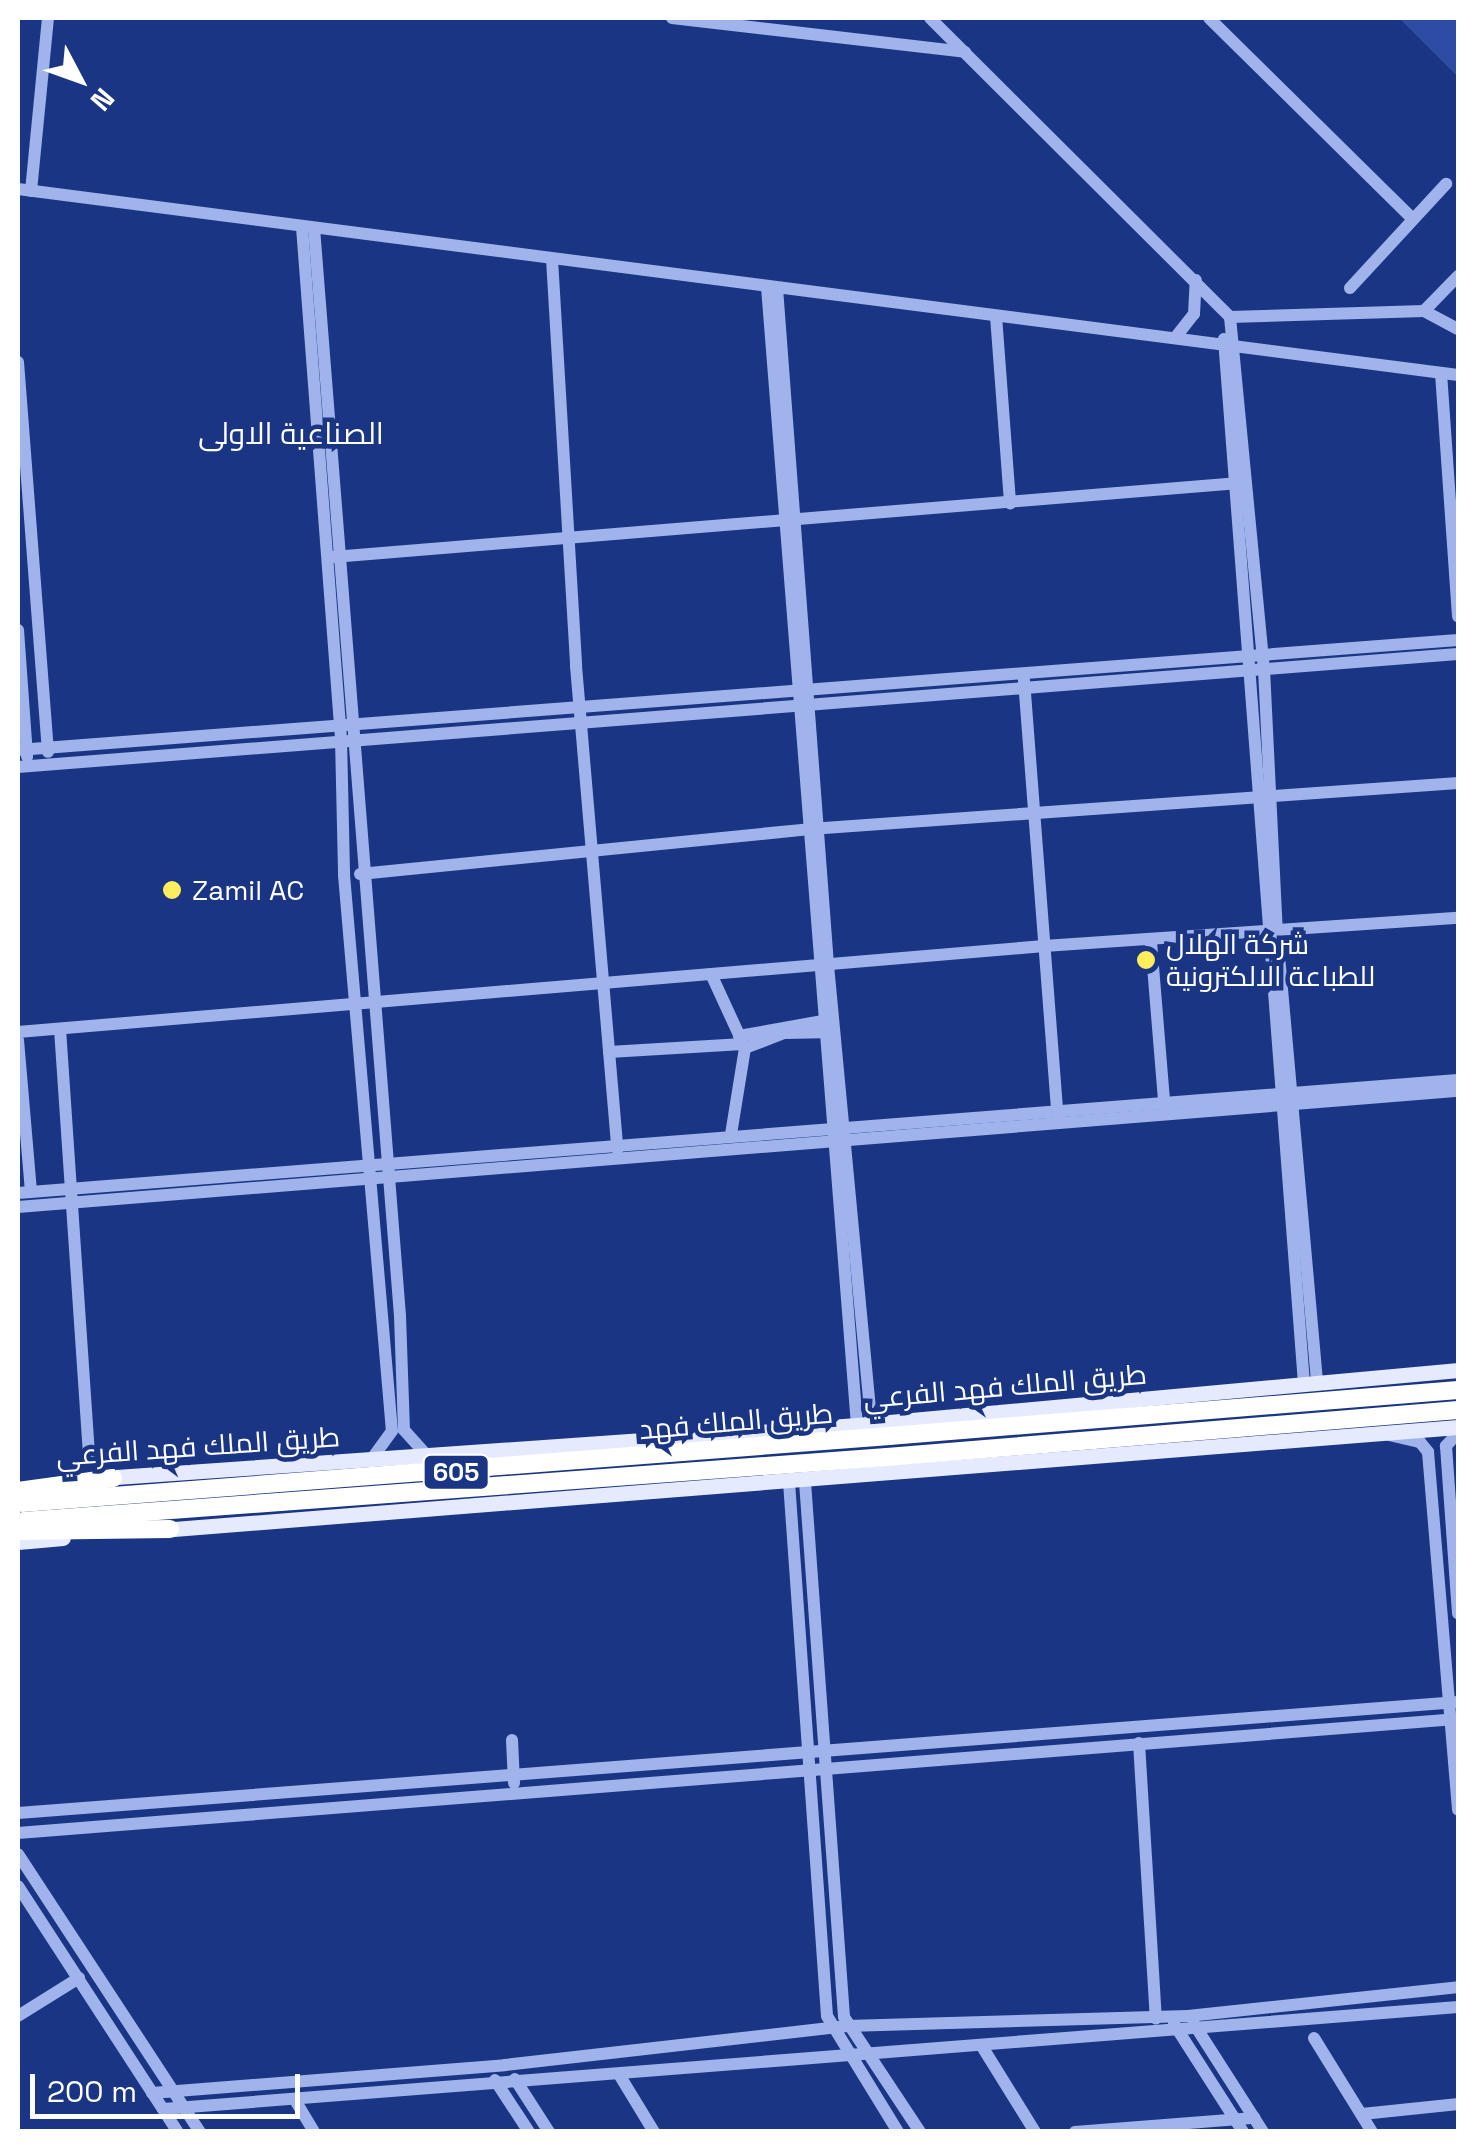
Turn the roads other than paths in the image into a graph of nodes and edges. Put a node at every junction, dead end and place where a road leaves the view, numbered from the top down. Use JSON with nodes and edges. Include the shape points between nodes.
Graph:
{"nodes":[{"id":1,"x":48,"y":18,"type":"edge"},
{"id":2,"x":672,"y":18,"type":"edge"},
{"id":3,"x":930,"y":18,"type":"edge"},
{"id":4,"x":1209,"y":18,"type":"edge"},
{"id":5,"x":965,"y":52,"type":"junction"},
{"id":6,"x":1446,"y":184,"type":"dead end"},
{"id":7,"x":24,"y":190,"type":"edge"},
{"id":8,"x":1412,"y":218,"type":"junction"},
{"id":9,"x":308,"y":228,"type":"junction"},
{"id":10,"x":552,"y":259,"type":"junction"},
{"id":11,"x":1458,"y":276,"type":"edge"},
{"id":12,"x":1196,"y":280,"type":"junction"},
{"id":13,"x":772,"y":287,"type":"junction"},
{"id":14,"x":1350,"y":288,"type":"dead end"},
{"id":15,"x":1424,"y":311,"type":"junction"},
{"id":16,"x":996,"y":316,"type":"junction"},
{"id":17,"x":1230,"y":317,"type":"junction"},
{"id":18,"x":1458,"y":329,"type":"edge"},
{"id":19,"x":1174,"y":338,"type":"junction"},
{"id":20,"x":1229,"y":345,"type":"junction"},
{"id":21,"x":18,"y":362,"type":"edge"},
{"id":22,"x":1442,"y":372,"type":"junction"},
{"id":23,"x":1458,"y":375,"type":"edge"},
{"id":24,"x":1247,"y":482,"type":"junction"},
{"id":25,"x":1231,"y":484,"type":"junction"},
{"id":26,"x":22,"y":492,"type":"edge"},
{"id":27,"x":1010,"y":503,"type":"junction"},
{"id":28,"x":791,"y":522,"type":"junction"},
{"id":29,"x":570,"y":539,"type":"junction"},
{"id":30,"x":333,"y":557,"type":"junction"},
{"id":31,"x":1458,"y":616,"type":"edge"},
{"id":32,"x":18,"y":630,"type":"edge"},
{"id":33,"x":1458,"y":640,"type":"edge"},
{"id":34,"x":1458,"y":654,"type":"edge"},
{"id":35,"x":1256,"y":662,"type":"junction"},
{"id":36,"x":1024,"y":672,"type":"junction"},
{"id":37,"x":804,"y":688,"type":"junction"},
{"id":38,"x":1024,"y":688,"type":"junction"},
{"id":39,"x":807,"y":703,"type":"junction"},
{"id":40,"x":582,"y":706,"type":"junction"},
{"id":41,"x":582,"y":721,"type":"junction"},
{"id":42,"x":347,"y":731,"type":"junction"},
{"id":43,"x":47,"y":748,"type":"junction"},
{"id":44,"x":22,"y":750,"type":"edge"},
{"id":45,"x":50,"y":764,"type":"junction"},
{"id":46,"x":23,"y":767,"type":"edge"},
{"id":47,"x":1458,"y":784,"type":"edge"},
{"id":48,"x":1266,"y":792,"type":"junction"},
{"id":49,"x":1036,"y":815,"type":"junction"},
{"id":50,"x":815,"y":829,"type":"junction"},
{"id":51,"x":593,"y":849,"type":"junction"},
{"id":52,"x":364,"y":874,"type":"junction"},
{"id":53,"x":344,"y":876,"type":"junction"},
{"id":54,"x":1458,"y":918,"type":"edge"},
{"id":55,"x":1274,"y":930,"type":"junction"},
{"id":56,"x":1152,"y":942,"type":"junction"},
{"id":57,"x":1044,"y":946,"type":"junction"},
{"id":58,"x":823,"y":965,"type":"junction"},
{"id":59,"x":711,"y":974,"type":"junction"},
{"id":60,"x":604,"y":984,"type":"junction"},
{"id":61,"x":375,"y":1004,"type":"junction"},
{"id":62,"x":359,"y":1005,"type":"junction"},
{"id":63,"x":823,"y":1026,"type":"junction"},
{"id":64,"x":60,"y":1029,"type":"junction"},
{"id":65,"x":18,"y":1032,"type":"edge"},
{"id":66,"x":18,"y":1040,"type":"edge"},
{"id":67,"x":742,"y":1043,"type":"junction"},
{"id":68,"x":609,"y":1052,"type":"junction"},
{"id":69,"x":1458,"y":1080,"type":"edge"},
{"id":70,"x":1458,"y":1091,"type":"edge"},
{"id":71,"x":382,"y":1093,"type":"junction"},
{"id":72,"x":366,"y":1095,"type":"junction"},
{"id":73,"x":1289,"y":1098,"type":"junction"},
{"id":74,"x":1164,"y":1100,"type":"junction"},
{"id":75,"x":1057,"y":1114,"type":"junction"},
{"id":76,"x":837,"y":1132,"type":"junction"},
{"id":77,"x":731,"y":1134,"type":"junction"},
{"id":78,"x":618,"y":1150,"type":"junction"},
{"id":79,"x":380,"y":1171,"type":"junction"},
{"id":80,"x":24,"y":1192,"type":"edge"},
{"id":81,"x":69,"y":1196,"type":"junction"},
{"id":82,"x":18,"y":1207,"type":"edge"},
{"id":83,"x":400,"y":1316,"type":"junction"},
{"id":84,"x":385,"y":1317,"type":"junction"},
{"id":85,"x":1458,"y":1370,"type":"edge"},
{"id":86,"x":1311,"y":1383,"type":"junction"},
{"id":87,"x":1458,"y":1390,"type":"edge"},
{"id":88,"x":1458,"y":1410,"type":"edge"},
{"id":89,"x":864,"y":1424,"type":"junction"},
{"id":90,"x":1458,"y":1430,"type":"edge"},
{"id":91,"x":1377,"y":1432,"type":"junction"},
{"id":92,"x":650,"y":1439,"type":"junction"},
{"id":93,"x":89,"y":1456,"type":"dead end"},
{"id":94,"x":372,"y":1458,"type":"junction"},
{"id":95,"x":428,"y":1458,"type":"junction"},
{"id":96,"x":113,"y":1478,"type":"joint"},
{"id":97,"x":797,"y":1482,"type":"junction"},
{"id":98,"x":616,"y":1494,"type":"junction"},
{"id":99,"x":19,"y":1508,"type":"edge"},
{"id":100,"x":170,"y":1529,"type":"junction"},
{"id":101,"x":18,"y":1542,"type":"edge"},
{"id":102,"x":1458,"y":1614,"type":"edge"},
{"id":103,"x":1454,"y":1703,"type":"edge"},
{"id":104,"x":1455,"y":1719,"type":"edge"},
{"id":105,"x":512,"y":1740,"type":"dead end"},
{"id":106,"x":1139,"y":1743,"type":"junction"},
{"id":107,"x":811,"y":1760,"type":"junction"},
{"id":108,"x":827,"y":1760,"type":"junction"},
{"id":109,"x":515,"y":1776,"type":"junction"},
{"id":110,"x":512,"y":1792,"type":"junction"},
{"id":111,"x":1458,"y":1810,"type":"edge"},
{"id":112,"x":18,"y":1814,"type":"edge"},
{"id":113,"x":18,"y":1833,"type":"edge"},
{"id":114,"x":18,"y":1854,"type":"edge"},
{"id":115,"x":18,"y":1886,"type":"edge"},
{"id":116,"x":78,"y":1978,"type":"junction"},
{"id":117,"x":1458,"y":1987,"type":"edge"},
{"id":118,"x":1458,"y":2007,"type":"edge"},
{"id":119,"x":18,"y":2016,"type":"edge"},
{"id":120,"x":1168,"y":2022,"type":"junction"},
{"id":121,"x":1192,"y":2022,"type":"junction"},
{"id":122,"x":847,"y":2026,"type":"junction"},
{"id":123,"x":831,"y":2032,"type":"junction"},
{"id":124,"x":1314,"y":2038,"type":"dead end"},
{"id":125,"x":983,"y":2048,"type":"junction"},
{"id":126,"x":871,"y":2054,"type":"junction"},
{"id":127,"x":850,"y":2059,"type":"junction"},
{"id":128,"x":505,"y":2065,"type":"junction"},
{"id":129,"x":484,"y":2066,"type":"junction"},
{"id":130,"x":620,"y":2076,"type":"junction"},
{"id":131,"x":517,"y":2082,"type":"junction"},
{"id":132,"x":498,"y":2084,"type":"junction"},
{"id":133,"x":173,"y":2090,"type":"junction"},
{"id":134,"x":152,"y":2093,"type":"junction"},
{"id":135,"x":294,"y":2100,"type":"junction"},
{"id":136,"x":1458,"y":2104,"type":"edge"},
{"id":137,"x":163,"y":2109,"type":"junction"},
{"id":138,"x":188,"y":2112,"type":"junction"},
{"id":139,"x":1362,"y":2114,"type":"junction"},
{"id":140,"x":1254,"y":2118,"type":"junction"},
{"id":141,"x":1240,"y":2126,"type":"edge"},
{"id":142,"x":1136,"y":2129,"type":"edge"},
{"id":143,"x":178,"y":2132,"type":"edge"},
{"id":144,"x":200,"y":2132,"type":"edge"},
{"id":145,"x":314,"y":2132,"type":"edge"},
{"id":146,"x":529,"y":2132,"type":"edge"},
{"id":147,"x":549,"y":2132,"type":"edge"},
{"id":148,"x":654,"y":2132,"type":"edge"},
{"id":149,"x":898,"y":2132,"type":"edge"},
{"id":150,"x":920,"y":2132,"type":"edge"},
{"id":151,"x":1035,"y":2132,"type":"edge"},
{"id":152,"x":1075,"y":2132,"type":"edge"},
{"id":153,"x":1263,"y":2132,"type":"edge"},
{"id":154,"x":1372,"y":2132,"type":"edge"}],
"edges":[{"from":1,"to":7,"type":"street"},
{"from":2,"to":5,"type":"street"},
{"from":3,"to":5,"type":"street"},
{"from":4,"to":8,"type":"street"},
{"from":5,"to":12,"type":"street"},
{"from":6,"to":8,"type":"street"},
{"from":7,"to":9,"type":"street"},
{"from":8,"to":14,"type":"street"},
{"from":9,"to":10,"type":"street"},
{"from":9,"to":30,"type":"street"},
{"from":10,"to":13,"type":"street"},
{"from":10,"to":29,"type":"street"},
{"from":11,"to":15,"type":"street"},
{"from":12,"to":17,"type":"street"},
{"from":12,"to":19,"type":"street","via":[[1194,314]]},
{"from":13,"to":16,"type":"street"},
{"from":13,"to":28,"type":"street"},
{"from":15,"to":17,"type":"street"},
{"from":15,"to":18,"type":"street"},
{"from":16,"to":19,"type":"street"},
{"from":16,"to":27,"type":"street"},
{"from":17,"to":20,"type":"street"},
{"from":19,"to":20,"type":"street"},
{"from":20,"to":22,"type":"street"},
{"from":20,"to":24,"type":"street"},
{"from":20,"to":25,"type":"street"},
{"from":21,"to":26,"type":"street"},
{"from":22,"to":23,"type":"street"},
{"from":22,"to":31,"type":"street"},
{"from":24,"to":25,"type":"street"},
{"from":24,"to":35,"type":"street"},
{"from":25,"to":27,"type":"street"},
{"from":25,"to":35,"type":"street"},
{"from":26,"to":43,"type":"street"},
{"from":27,"to":28,"type":"street"},
{"from":28,"to":29,"type":"street"},
{"from":28,"to":37,"type":"street"},
{"from":29,"to":30,"type":"street"},
{"from":29,"to":40,"type":"street"},
{"from":30,"to":42,"type":"street"},
{"from":32,"to":44,"type":"street"},
{"from":33,"to":35,"type":"street"},
{"from":34,"to":35,"type":"street"},
{"from":35,"to":36,"type":"street"},
{"from":35,"to":38,"type":"street"},
{"from":35,"to":48,"type":"street"},
{"from":35,"to":48,"type":"street"},
{"from":36,"to":37,"type":"street"},
{"from":36,"to":38,"type":"street"},
{"from":37,"to":39,"type":"street"},
{"from":37,"to":40,"type":"street"},
{"from":38,"to":39,"type":"street"},
{"from":38,"to":49,"type":"street"},
{"from":39,"to":41,"type":"street"},
{"from":39,"to":50,"type":"street"},
{"from":40,"to":41,"type":"street"},
{"from":40,"to":42,"type":"street"},
{"from":41,"to":42,"type":"street"},
{"from":41,"to":51,"type":"street"},
{"from":42,"to":43,"type":"street"},
{"from":42,"to":45,"type":"street"},
{"from":42,"to":52,"type":"street"},
{"from":42,"to":53,"type":"street"},
{"from":43,"to":44,"type":"street"},
{"from":43,"to":45,"type":"street"},
{"from":44,"to":46,"type":"street"},
{"from":45,"to":46,"type":"street"},
{"from":47,"to":48,"type":"street"},
{"from":48,"to":49,"type":"street"},
{"from":48,"to":55,"type":"street"},
{"from":49,"to":50,"type":"street"},
{"from":49,"to":57,"type":"street"},
{"from":50,"to":51,"type":"street"},
{"from":50,"to":58,"type":"street"},
{"from":51,"to":52,"type":"street"},
{"from":51,"to":60,"type":"street"},
{"from":52,"to":53,"type":"street"},
{"from":52,"to":61,"type":"street"},
{"from":53,"to":62,"type":"street"},
{"from":54,"to":55,"type":"street"},
{"from":55,"to":56,"type":"street"},
{"from":55,"to":73,"type":"street"},
{"from":56,"to":57,"type":"street"},
{"from":56,"to":74,"type":"street"},
{"from":57,"to":58,"type":"street"},
{"from":57,"to":75,"type":"street"},
{"from":58,"to":59,"type":"street"},
{"from":58,"to":63,"type":"street"},
{"from":58,"to":76,"type":"street"},
{"from":59,"to":60,"type":"street"},
{"from":59,"to":67,"type":"street"},
{"from":60,"to":61,"type":"street"},
{"from":60,"to":68,"type":"street"},
{"from":61,"to":62,"type":"street"},
{"from":61,"to":71,"type":"street"},
{"from":62,"to":64,"type":"street"},
{"from":62,"to":72,"type":"street"},
{"from":63,"to":67,"type":"street"},
{"from":63,"to":76,"type":"street"},
{"from":64,"to":65,"type":"street"},
{"from":64,"to":81,"type":"street"},
{"from":66,"to":80,"type":"street"},
{"from":67,"to":68,"type":"street"},
{"from":67,"to":77,"type":"street"},
{"from":68,"to":78,"type":"street"},
{"from":69,"to":73,"type":"street"},
{"from":70,"to":73,"type":"street"},
{"from":71,"to":72,"type":"street"},
{"from":71,"to":79,"type":"street"},
{"from":72,"to":79,"type":"street"},
{"from":73,"to":74,"type":"street"},
{"from":73,"to":75,"type":"street"},
{"from":73,"to":86,"type":"street"},
{"from":74,"to":75,"type":"street"},
{"from":75,"to":76,"type":"street"},
{"from":76,"to":77,"type":"street"},
{"from":76,"to":78,"type":"street"},
{"from":76,"to":89,"type":"street"},
{"from":77,"to":78,"type":"street"},
{"from":78,"to":79,"type":"street"},
{"from":79,"to":81,"type":"street"},
{"from":79,"to":83,"type":"street"},
{"from":79,"to":84,"type":"street"},
{"from":80,"to":81,"type":"street"},
{"from":81,"to":82,"type":"street"},
{"from":81,"to":93,"type":"street"},
{"from":83,"to":84,"type":"street"},
{"from":83,"to":95,"type":"street","via":[[404,1430]]},
{"from":84,"to":94,"type":"street","via":[[392,1432]]},
{"from":85,"to":86,"type":"main road","name":"طريق الملك فهد الفرعي"},
{"from":86,"to":89,"type":"main road","name":"طريق الملك فهد الفرعي"},
{"from":87,"to":99,"type":"highway","name":"طريق الملك فهد","number":"605","bridge":true},
{"from":88,"to":99,"type":"highway","name":"طريق الملك فهد","number":"605","bridge":true,"via":[[887,1456]]},
{"from":89,"to":92,"type":"main road","name":"طريق الملك فهد الفرعي"},
{"from":90,"to":91,"type":"main road"},
{"from":90,"to":102,"type":"street","via":[[1446,1446]]},
{"from":91,"to":97,"type":"main road"},
{"from":91,"to":103,"type":"street","via":[[1420,1442],[1428,1452]]},
{"from":92,"to":95,"type":"main road","name":"طريق الملك فهد الفرعي"},
{"from":92,"to":98,"type":"main road","via":[[521,1461],[505,1478],[507,1489],[518,1494]]},
{"from":94,"to":95,"type":"main road","name":"طريق الملك فهد الفرعي"},
{"from":94,"to":96,"type":"main road","name":"طريق الملك فهد الفرعي"},
{"from":96,"to":99,"type":"highway"},
{"from":97,"to":98,"type":"main road"},
{"from":97,"to":107,"type":"street"},
{"from":97,"to":108,"type":"street"},
{"from":98,"to":100,"type":"main road"},
{"from":99,"to":100,"type":"highway"},
{"from":100,"to":101,"type":"main road"},
{"from":103,"to":104,"type":"street"},
{"from":103,"to":108,"type":"street"},
{"from":104,"to":106,"type":"street"},
{"from":104,"to":111,"type":"street"},
{"from":105,"to":109,"type":"street"},
{"from":106,"to":108,"type":"street"},
{"from":106,"to":120,"type":"street"},
{"from":107,"to":108,"type":"street"},
{"from":107,"to":109,"type":"street"},
{"from":107,"to":110,"type":"street"},
{"from":107,"to":123,"type":"street"},
{"from":108,"to":122,"type":"street"},
{"from":109,"to":110,"type":"street"},
{"from":109,"to":112,"type":"street"},
{"from":110,"to":113,"type":"street"},
{"from":114,"to":133,"type":"street"},
{"from":115,"to":116,"type":"street"},
{"from":116,"to":119,"type":"street"},
{"from":116,"to":134,"type":"street"},
{"from":117,"to":121,"type":"street"},
{"from":118,"to":121,"type":"street"},
{"from":120,"to":121,"type":"street"},
{"from":120,"to":122,"type":"street"},
{"from":120,"to":125,"type":"street"},
{"from":120,"to":141,"type":"street"},
{"from":121,"to":140,"type":"street"},
{"from":122,"to":123,"type":"street"},
{"from":122,"to":126,"type":"street"},
{"from":123,"to":127,"type":"street"},
{"from":123,"to":128,"type":"street"},
{"from":124,"to":139,"type":"street"},
{"from":125,"to":126,"type":"street"},
{"from":125,"to":151,"type":"street"},
{"from":126,"to":127,"type":"street"},
{"from":126,"to":150,"type":"street"},
{"from":127,"to":130,"type":"street"},
{"from":127,"to":149,"type":"street"},
{"from":128,"to":129,"type":"street"},
{"from":128,"to":131,"type":"street"},
{"from":129,"to":132,"type":"street"},
{"from":129,"to":133,"type":"street"},
{"from":130,"to":131,"type":"street"},
{"from":130,"to":148,"type":"street"},
{"from":131,"to":132,"type":"street"},
{"from":131,"to":147,"type":"street"},
{"from":132,"to":135,"type":"street"},
{"from":132,"to":146,"type":"street"},
{"from":133,"to":134,"type":"street"},
{"from":133,"to":138,"type":"street"},
{"from":134,"to":137,"type":"street"},
{"from":135,"to":138,"type":"street"},
{"from":135,"to":145,"type":"street"},
{"from":136,"to":139,"type":"street"},
{"from":137,"to":138,"type":"street"},
{"from":137,"to":143,"type":"street"},
{"from":138,"to":144,"type":"street"},
{"from":139,"to":154,"type":"street"},
{"from":140,"to":141,"type":"street"},
{"from":140,"to":153,"type":"street"},
{"from":141,"to":142,"type":"street"},
{"from":142,"to":152,"type":"street"}]}
